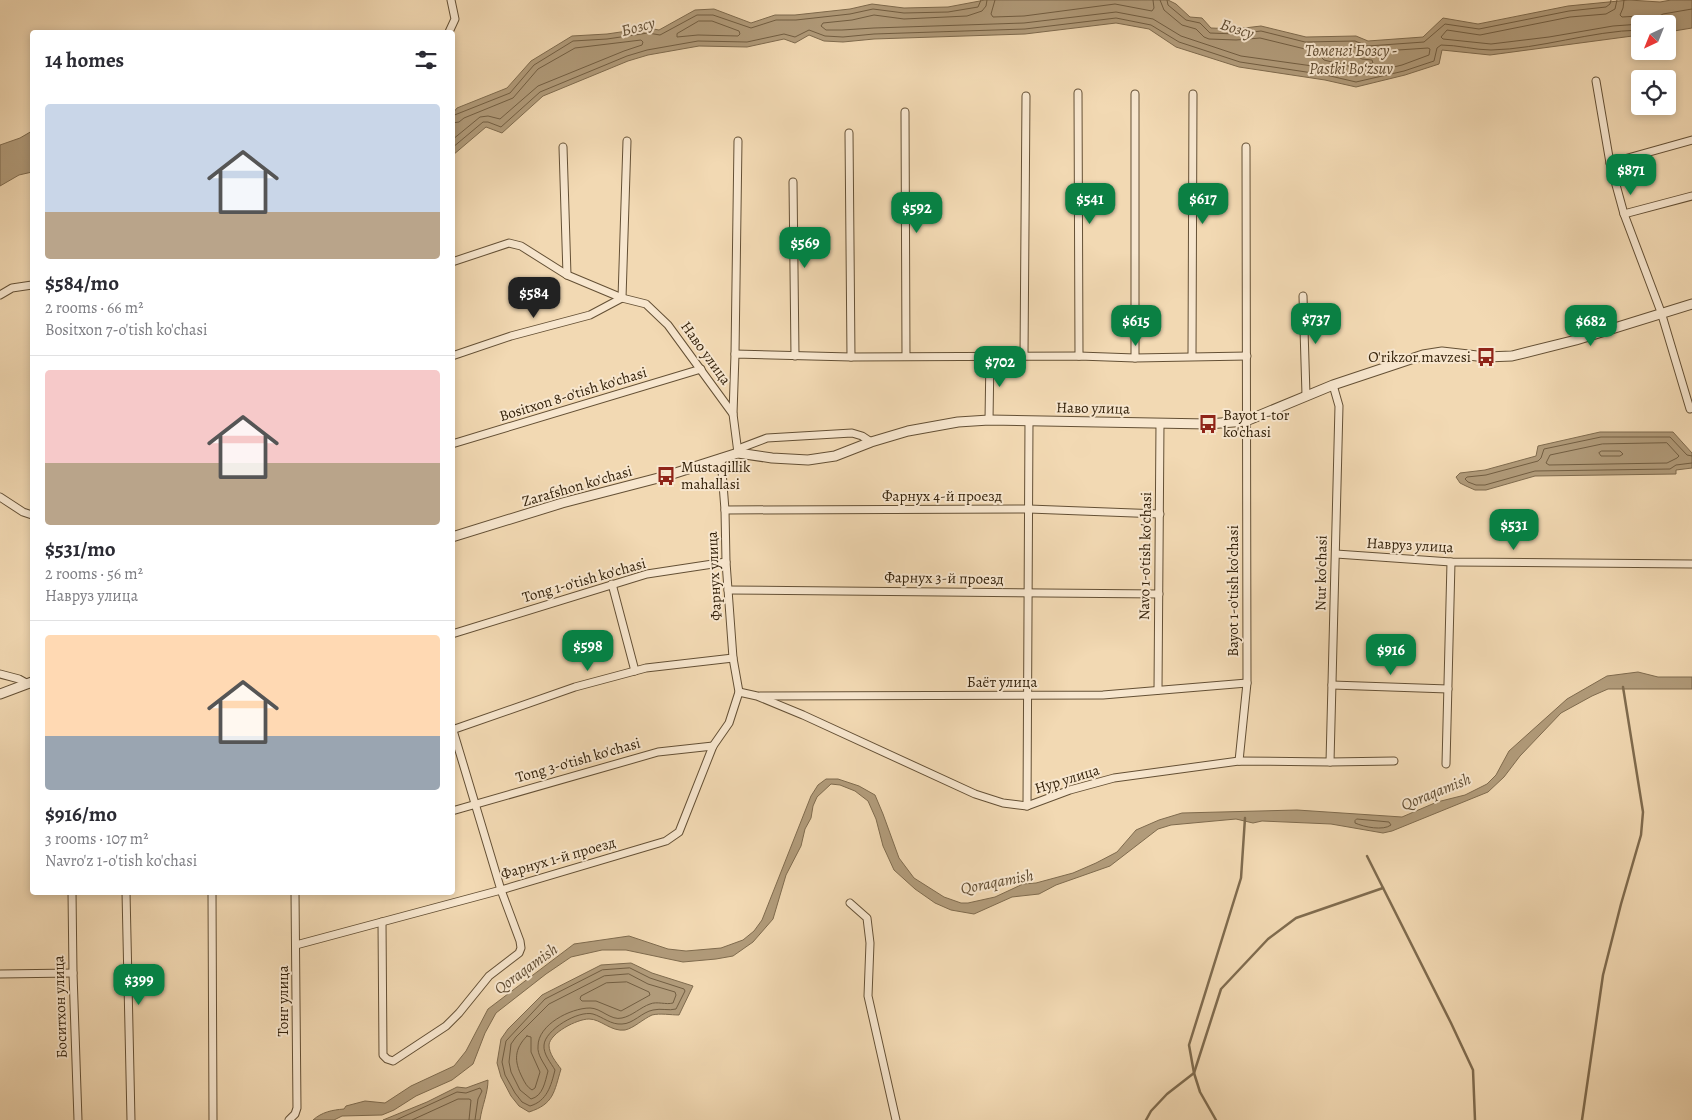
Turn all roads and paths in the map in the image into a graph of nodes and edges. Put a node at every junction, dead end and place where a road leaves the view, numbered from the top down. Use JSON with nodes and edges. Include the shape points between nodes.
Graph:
{"nodes":[{"id":1,"x":451,"y":0,"type":"edge"},
{"id":2,"x":450,"y":30,"type":"edge"},
{"id":3,"x":1596,"y":81,"type":"dead end"},
{"id":4,"x":1078,"y":93,"type":"dead end"},
{"id":5,"x":1135,"y":94,"type":"dead end"},
{"id":6,"x":1193,"y":94,"type":"dead end"},
{"id":7,"x":1026,"y":96,"type":"dead end"},
{"id":8,"x":906,"y":112,"type":"dead end"},
{"id":9,"x":849,"y":133,"type":"dead end"},
{"id":10,"x":1692,"y":140,"type":"edge"},
{"id":11,"x":627,"y":141,"type":"dead end"},
{"id":12,"x":738,"y":141,"type":"dead end"},
{"id":13,"x":563,"y":147,"type":"dead end"},
{"id":14,"x":1246,"y":147,"type":"dead end"},
{"id":15,"x":1610,"y":163,"type":"junction"},
{"id":16,"x":793,"y":182,"type":"dead end"},
{"id":17,"x":1692,"y":196,"type":"edge"},
{"id":18,"x":1624,"y":214,"type":"junction"},
{"id":19,"x":455,"y":261,"type":"edge"},
{"id":20,"x":567,"y":275,"type":"junction"},
{"id":21,"x":30,"y":285,"type":"edge"},
{"id":22,"x":0,"y":295,"type":"edge"},
{"id":23,"x":1304,"y":296,"type":"dead end"},
{"id":24,"x":622,"y":298,"type":"junction"},
{"id":25,"x":1692,"y":304,"type":"edge"},
{"id":26,"x":1662,"y":312,"type":"junction"},
{"id":27,"x":735,"y":354,"type":"junction"},
{"id":28,"x":455,"y":355,"type":"edge"},
{"id":29,"x":795,"y":356,"type":"junction"},
{"id":30,"x":906,"y":356,"type":"junction"},
{"id":31,"x":990,"y":356,"type":"junction"},
{"id":32,"x":1024,"y":356,"type":"junction"},
{"id":33,"x":1079,"y":356,"type":"junction"},
{"id":34,"x":1192,"y":356,"type":"junction"},
{"id":35,"x":1247,"y":356,"type":"junction"},
{"id":36,"x":851,"y":357,"type":"junction"},
{"id":37,"x":1135,"y":358,"type":"junction"},
{"id":38,"x":701,"y":369,"type":"junction"},
{"id":39,"x":1333,"y":384,"type":"junction"},
{"id":40,"x":1306,"y":395,"type":"junction"},
{"id":41,"x":1690,"y":409,"type":"dead end"},
{"id":42,"x":733,"y":414,"type":"junction"},
{"id":43,"x":989,"y":420,"type":"junction"},
{"id":44,"x":1029,"y":421,"type":"junction"},
{"id":45,"x":1246,"y":421,"type":"junction"},
{"id":46,"x":1160,"y":423,"type":"junction"},
{"id":47,"x":871,"y":442,"type":"junction"},
{"id":48,"x":455,"y":443,"type":"edge"},
{"id":49,"x":738,"y":451,"type":"junction"},
{"id":50,"x":721,"y":458,"type":"junction"},
{"id":51,"x":0,"y":497,"type":"edge"},
{"id":52,"x":1029,"y":509,"type":"junction"},
{"id":53,"x":725,"y":510,"type":"junction"},
{"id":54,"x":30,"y":514,"type":"edge"},
{"id":55,"x":1160,"y":514,"type":"junction"},
{"id":56,"x":455,"y":537,"type":"edge"},
{"id":57,"x":1336,"y":554,"type":"junction"},
{"id":58,"x":726,"y":562,"type":"junction"},
{"id":59,"x":1451,"y":562,"type":"junction"},
{"id":60,"x":1692,"y":564,"type":"edge"},
{"id":61,"x":612,"y":584,"type":"junction"},
{"id":62,"x":728,"y":590,"type":"junction"},
{"id":63,"x":1028,"y":593,"type":"junction"},
{"id":64,"x":1159,"y":594,"type":"junction"},
{"id":65,"x":455,"y":633,"type":"edge"},
{"id":66,"x":733,"y":658,"type":"junction"},
{"id":67,"x":635,"y":671,"type":"junction"},
{"id":68,"x":0,"y":674,"type":"edge"},
{"id":69,"x":30,"y":683,"type":"edge"},
{"id":70,"x":1247,"y":683,"type":"junction"},
{"id":71,"x":1332,"y":685,"type":"junction"},
{"id":72,"x":1448,"y":689,"type":"junction"},
{"id":73,"x":1158,"y":690,"type":"junction"},
{"id":74,"x":739,"y":692,"type":"junction"},
{"id":75,"x":0,"y":694,"type":"edge"},
{"id":76,"x":1027,"y":695,"type":"junction"},
{"id":77,"x":757,"y":696,"type":"junction"},
{"id":78,"x":455,"y":728,"type":"edge"},
{"id":79,"x":455,"y":736,"type":"edge"},
{"id":80,"x":713,"y":746,"type":"junction"},
{"id":81,"x":1239,"y":761,"type":"junction"},
{"id":82,"x":1394,"y":761,"type":"dead end"},
{"id":83,"x":1330,"y":762,"type":"junction"},
{"id":84,"x":1446,"y":764,"type":"dead end"},
{"id":85,"x":474,"y":804,"type":"junction"},
{"id":86,"x":1027,"y":806,"type":"junction"},
{"id":87,"x":455,"y":810,"type":"edge"},
{"id":88,"x":501,"y":890,"type":"junction"},
{"id":89,"x":72,"y":895,"type":"edge"},
{"id":90,"x":126,"y":895,"type":"edge"},
{"id":91,"x":212,"y":895,"type":"edge"},
{"id":92,"x":295,"y":895,"type":"edge"},
{"id":93,"x":850,"y":903,"type":"dead end"},
{"id":94,"x":382,"y":922,"type":"junction"},
{"id":95,"x":296,"y":945,"type":"junction"},
{"id":96,"x":73,"y":973,"type":"junction"},
{"id":97,"x":0,"y":974,"type":"edge"},
{"id":98,"x":78,"y":1120,"type":"edge"},
{"id":99,"x":130,"y":1120,"type":"edge"},
{"id":100,"x":213,"y":1120,"type":"edge"},
{"id":101,"x":289,"y":1120,"type":"edge"},
{"id":102,"x":896,"y":1120,"type":"edge"}],
"edges":[{"from":1,"to":2,"type":"street","via":[[455,19]]},
{"from":3,"to":15,"type":"street"},
{"from":4,"to":33,"type":"street"},
{"from":5,"to":37,"type":"street"},
{"from":6,"to":34,"type":"street"},
{"from":7,"to":32,"type":"street"},
{"from":8,"to":30,"type":"street"},
{"from":9,"to":36,"type":"street"},
{"from":10,"to":15,"type":"street"},
{"from":11,"to":24,"type":"street"},
{"from":12,"to":27,"type":"street"},
{"from":13,"to":20,"type":"street"},
{"from":14,"to":35,"type":"street","name":"Bayot 1-o'tish ko'chasi"},
{"from":15,"to":18,"type":"street"},
{"from":16,"to":29,"type":"street"},
{"from":17,"to":18,"type":"street"},
{"from":18,"to":26,"type":"street"},
{"from":19,"to":20,"type":"street","name":"Наво улица","via":[[509,243],[521,246]]},
{"from":20,"to":24,"type":"street","name":"Наво улица"},
{"from":21,"to":22,"type":"street","via":[[12,288]]},
{"from":23,"to":40,"type":"street"},
{"from":24,"to":28,"type":"street","via":[[590,315],[510,336]]},
{"from":24,"to":38,"type":"street","name":"Наво улица","via":[[646,304],[668,325]]},
{"from":25,"to":26,"type":"street","name":"Наво улица"},
{"from":26,"to":39,"type":"street","name":"Наво улица","via":[[1576,340],[1512,356],[1442,352]]},
{"from":26,"to":41,"type":"street"},
{"from":27,"to":29,"type":"street"},
{"from":27,"to":42,"type":"street"},
{"from":29,"to":36,"type":"street"},
{"from":30,"to":31,"type":"street"},
{"from":30,"to":36,"type":"street"},
{"from":31,"to":32,"type":"street"},
{"from":31,"to":43,"type":"street"},
{"from":32,"to":33,"type":"street"},
{"from":33,"to":37,"type":"street"},
{"from":34,"to":35,"type":"street"},
{"from":34,"to":37,"type":"street"},
{"from":35,"to":45,"type":"street","name":"Bayot 1-o'tish ko'chasi"},
{"from":38,"to":42,"type":"street","name":"Наво улица"},
{"from":38,"to":48,"type":"street","name":"Bositxon 8-o'tish ko'chasi"},
{"from":39,"to":40,"type":"street","name":"Наво улица"},
{"from":39,"to":57,"type":"street","name":"Nur ko'chasi","via":[[1339,406]]},
{"from":40,"to":45,"type":"street","name":"Наво улица"},
{"from":42,"to":49,"type":"street","name":"Наво улица"},
{"from":43,"to":44,"type":"street","name":"Наво улица"},
{"from":43,"to":47,"type":"street","name":"Наво улица","via":[[908,431]]},
{"from":44,"to":46,"type":"street","name":"Наво улица"},
{"from":44,"to":52,"type":"street"},
{"from":45,"to":46,"type":"street","name":"Наво улица"},
{"from":45,"to":70,"type":"street","name":"Bayot 1-o'tish ko'chasi"},
{"from":46,"to":55,"type":"street","name":"Navo 1-o'tish ko'chasi"},
{"from":47,"to":49,"type":"street","name":"Наво улица","via":[[836,456],[808,460],[772,458]]},
{"from":47,"to":49,"type":"street","via":[[852,433],[767,438]]},
{"from":49,"to":50,"type":"street","name":"Zarafshon ko'chasi"},
{"from":50,"to":53,"type":"street","name":"Фарнух улица"},
{"from":50,"to":56,"type":"street","name":"Zarafshon ko'chasi"},
{"from":51,"to":54,"type":"street"},
{"from":52,"to":53,"type":"street","name":"Фарнух 4-й проезд"},
{"from":52,"to":55,"type":"street","name":"Фарнух 4-й проезд"},
{"from":52,"to":63,"type":"street"},
{"from":53,"to":58,"type":"street","name":"Фарнух улица"},
{"from":55,"to":64,"type":"street","name":"Navo 1-o'tish ko'chasi"},
{"from":57,"to":59,"type":"street","name":"Навруз улица"},
{"from":57,"to":71,"type":"street","name":"Nur ko'chasi"},
{"from":58,"to":61,"type":"street","name":"Tong 1-o'tish ko'chasi","via":[[647,574]]},
{"from":58,"to":62,"type":"street","name":"Фарнух улица"},
{"from":59,"to":60,"type":"street","name":"Навруз улица"},
{"from":59,"to":72,"type":"street"},
{"from":61,"to":65,"type":"street","name":"Tong 1-o'tish ko'chasi"},
{"from":61,"to":67,"type":"street"},
{"from":62,"to":63,"type":"street","name":"Фарнух 3-й проезд"},
{"from":62,"to":66,"type":"street","name":"Фарнух улица"},
{"from":63,"to":64,"type":"street","name":"Фарнух 3-й проезд"},
{"from":63,"to":76,"type":"street"},
{"from":64,"to":73,"type":"street","name":"Navo 1-o'tish ko'chasi"},
{"from":66,"to":67,"type":"street"},
{"from":66,"to":74,"type":"street","name":"Фарнух улица"},
{"from":67,"to":78,"type":"street","via":[[575,686]]},
{"from":68,"to":69,"type":"street"},
{"from":69,"to":75,"type":"street"},
{"from":70,"to":73,"type":"street","name":"Баёт улица"},
{"from":70,"to":81,"type":"street","name":"Bayot 1-o'tish ko'chasi"},
{"from":71,"to":72,"type":"street"},
{"from":71,"to":83,"type":"street","name":"Nur ko'chasi"},
{"from":72,"to":84,"type":"street"},
{"from":73,"to":76,"type":"street","name":"Баёт улица","via":[[1103,695]]},
{"from":74,"to":77,"type":"street","name":"Нур улица"},
{"from":74,"to":80,"type":"street","name":"Фарнух 1-й проезд","via":[[729,723]]},
{"from":76,"to":77,"type":"street","name":"Баёт улица"},
{"from":76,"to":86,"type":"street"},
{"from":77,"to":86,"type":"street","name":"Нур улица","via":[[975,794]]},
{"from":79,"to":85,"type":"street"},
{"from":80,"to":85,"type":"street","name":"Tong 3-o'tish ko'chasi","via":[[658,752]]},
{"from":80,"to":88,"type":"street","name":"Фарнух 1-й проезд","via":[[679,832],[666,841]]},
{"from":81,"to":83,"type":"street","name":"Нур улица"},
{"from":81,"to":86,"type":"street","name":"Нур улица","via":[[1114,778]]},
{"from":82,"to":83,"type":"street","name":"Нур улица"},
{"from":85,"to":87,"type":"street","name":"Tong 3-o'tish ko'chasi"},
{"from":85,"to":88,"type":"street"},
{"from":88,"to":94,"type":"street","name":"Фарнух 1-й проезд"},
{"from":88,"to":94,"type":"street","via":[[520,941],[519,953],[489,976],[446,1026],[393,1061],[383,1055]]},
{"from":89,"to":96,"type":"street","name":"Боситхон улица"},
{"from":90,"to":99,"type":"street"},
{"from":91,"to":100,"type":"street"},
{"from":92,"to":95,"type":"street","name":"Тонг улица"},
{"from":93,"to":102,"type":"street","via":[[867,918],[870,943],[868,996]]},
{"from":94,"to":95,"type":"street","name":"Фарнух 1-й проезд"},
{"from":95,"to":101,"type":"street","name":"Тонг улица","via":[[297,1108]]},
{"from":96,"to":97,"type":"street"},
{"from":96,"to":98,"type":"street","name":"Боситхон улица"}]}
